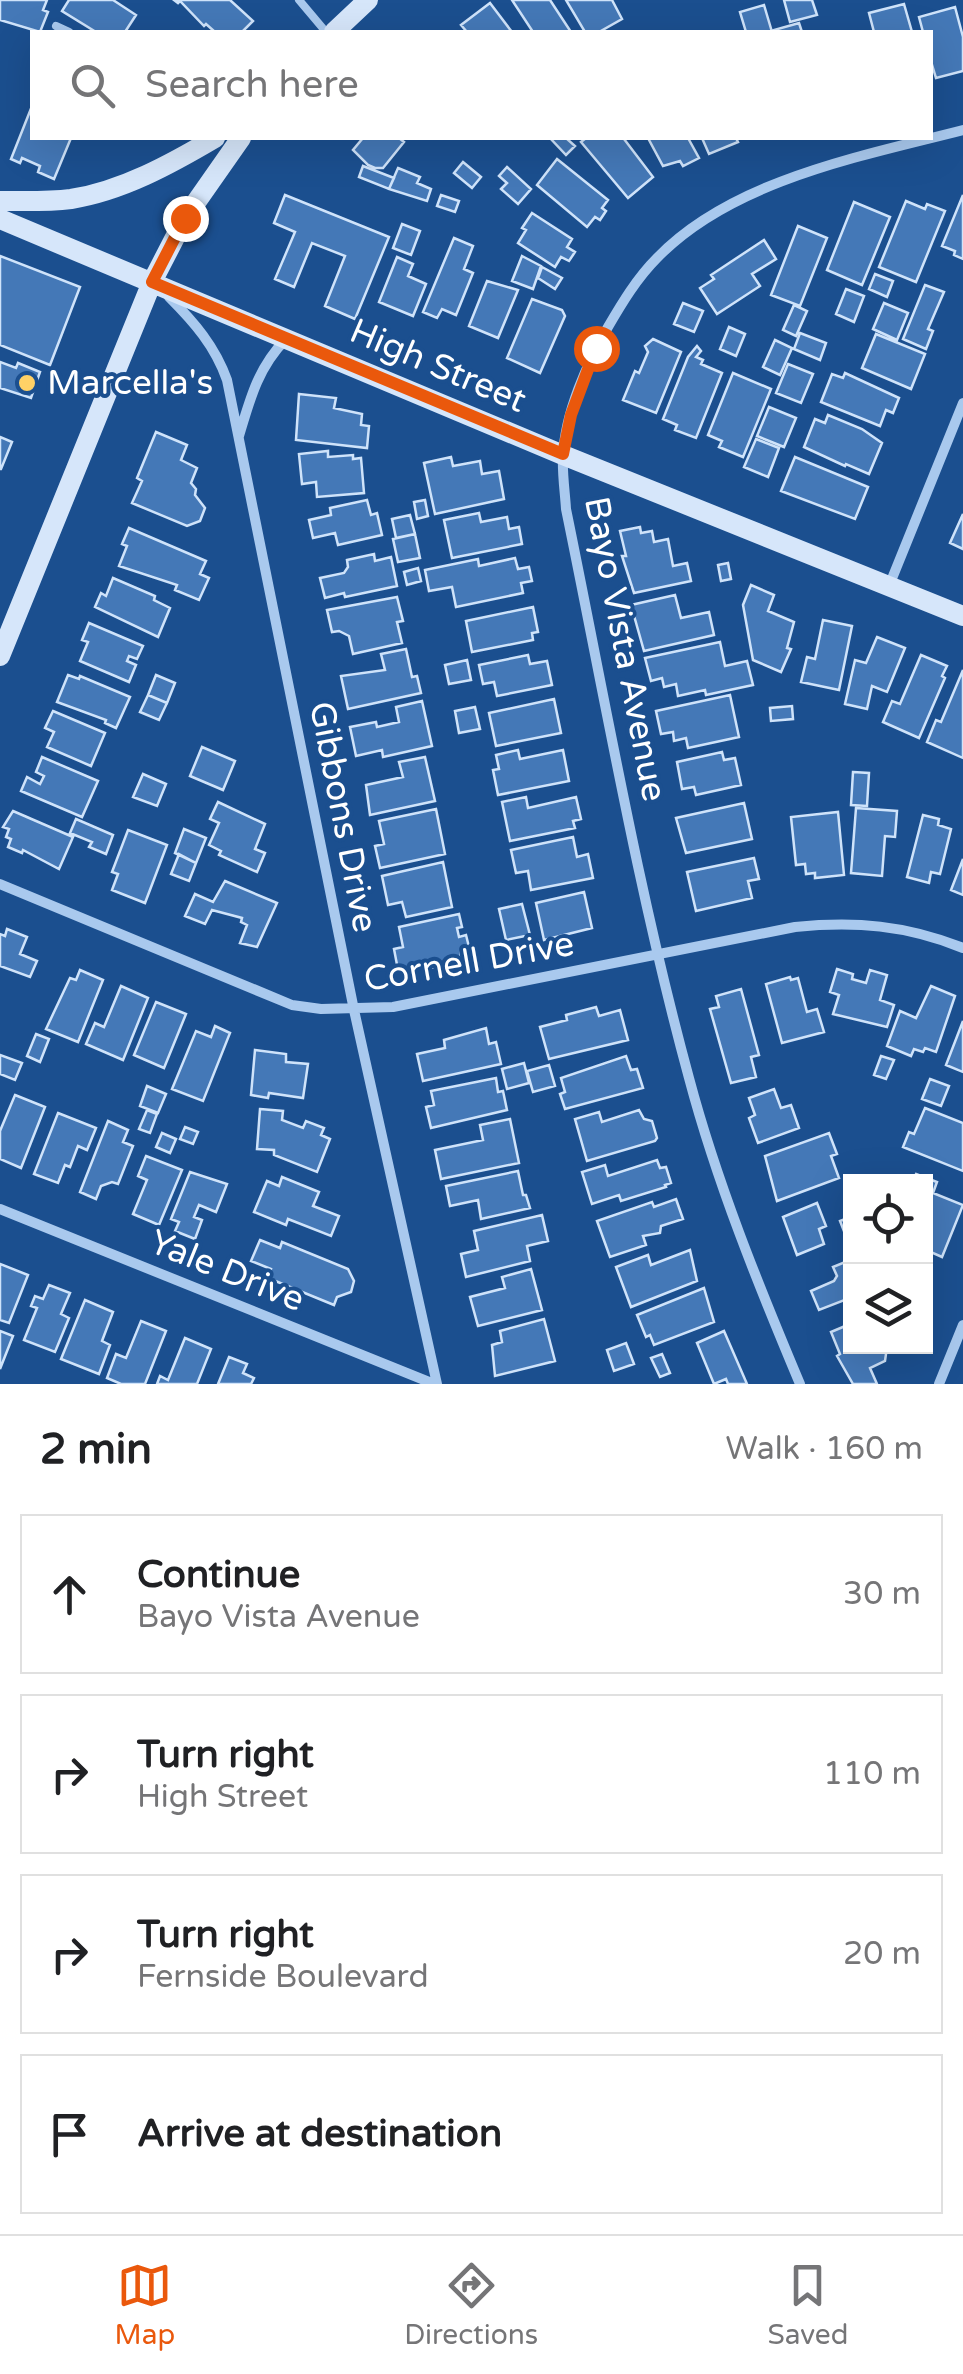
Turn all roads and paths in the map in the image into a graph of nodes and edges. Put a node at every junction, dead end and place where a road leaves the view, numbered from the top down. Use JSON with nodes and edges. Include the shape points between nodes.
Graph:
{"nodes":[{"id":1,"x":299,"y":0,"type":"edge"},
{"id":2,"x":368,"y":0,"type":"edge"},
{"id":3,"x":56,"y":26,"type":"dead end"},
{"id":4,"x":65,"y":30,"type":"edge"},
{"id":5,"x":324,"y":30,"type":"edge"},
{"id":6,"x":336,"y":30,"type":"edge"},
{"id":7,"x":963,"y":130,"type":"edge"},
{"id":8,"x":933,"y":138,"type":"edge"},
{"id":9,"x":212,"y":140,"type":"edge"},
{"id":10,"x":240,"y":140,"type":"edge"},
{"id":11,"x":926,"y":140,"type":"edge"},
{"id":12,"x":0,"y":201,"type":"edge"},
{"id":13,"x":0,"y":219,"type":"edge"},
{"id":14,"x":152,"y":282,"type":"junction"},
{"id":15,"x":288,"y":337,"type":"junction"},
{"id":16,"x":963,"y":403,"type":"edge"},
{"id":17,"x":238,"y":436,"type":"junction"},
{"id":18,"x":563,"y":454,"type":"junction"},
{"id":19,"x":888,"y":586,"type":"junction"},
{"id":20,"x":963,"y":616,"type":"edge"},
{"id":21,"x":0,"y":656,"type":"edge"},
{"id":22,"x":0,"y":884,"type":"edge"},
{"id":23,"x":963,"y":948,"type":"edge"},
{"id":24,"x":658,"y":956,"type":"junction"},
{"id":25,"x":354,"y":1010,"type":"junction"},
{"id":26,"x":0,"y":1210,"type":"edge"},
{"id":27,"x":963,"y":1325,"type":"edge"},
{"id":28,"x":436,"y":1384,"type":"edge"},
{"id":29,"x":800,"y":1384,"type":"edge"},
{"id":30,"x":938,"y":1384,"type":"edge"}],
"edges":[{"from":1,"to":5,"type":"lane"},
{"from":2,"to":6,"type":"main road"},
{"from":3,"to":4,"type":"lane"},
{"from":7,"to":8,"type":"street","name":"Bayo Vista Avenue"},
{"from":9,"to":12,"type":"main road","via":[[118,186],[74,198]]},
{"from":10,"to":14,"type":"main road","via":[[185,218]]},
{"from":11,"to":18,"type":"street","name":"Bayo Vista Avenue","via":[[758,192],[702,222],[657,258],[596,348]]},
{"from":13,"to":14,"type":"main road","name":"High Street"},
{"from":14,"to":15,"type":"main road","name":"High Street"},
{"from":14,"to":17,"type":"street","name":"Gibbons Drive","via":[[219,356]]},
{"from":14,"to":21,"type":"main road"},
{"from":15,"to":17,"type":"street","name":"Gibbons Drive","via":[[266,360]]},
{"from":15,"to":18,"type":"main road","name":"High Street"},
{"from":16,"to":19,"type":"street"},
{"from":17,"to":25,"type":"street","name":"Gibbons Drive"},
{"from":18,"to":19,"type":"main road","name":"High Street"},
{"from":18,"to":24,"type":"street","name":"Bayo Vista Avenue","via":[[566,509]]},
{"from":19,"to":20,"type":"main road","name":"High Street"},
{"from":22,"to":25,"type":"street","name":"Cornell Drive","via":[[292,1005]]},
{"from":23,"to":24,"type":"street","name":"Cornell Drive","via":[[881,924],[840,922]]},
{"from":24,"to":25,"type":"street","name":"Cornell Drive"},
{"from":24,"to":29,"type":"street","name":"Bayo Vista Avenue","via":[[724,1191]]},
{"from":25,"to":28,"type":"street","name":"Gibbons Drive"},
{"from":26,"to":28,"type":"street","name":"Yale Drive"},
{"from":27,"to":30,"type":"street"}]}
